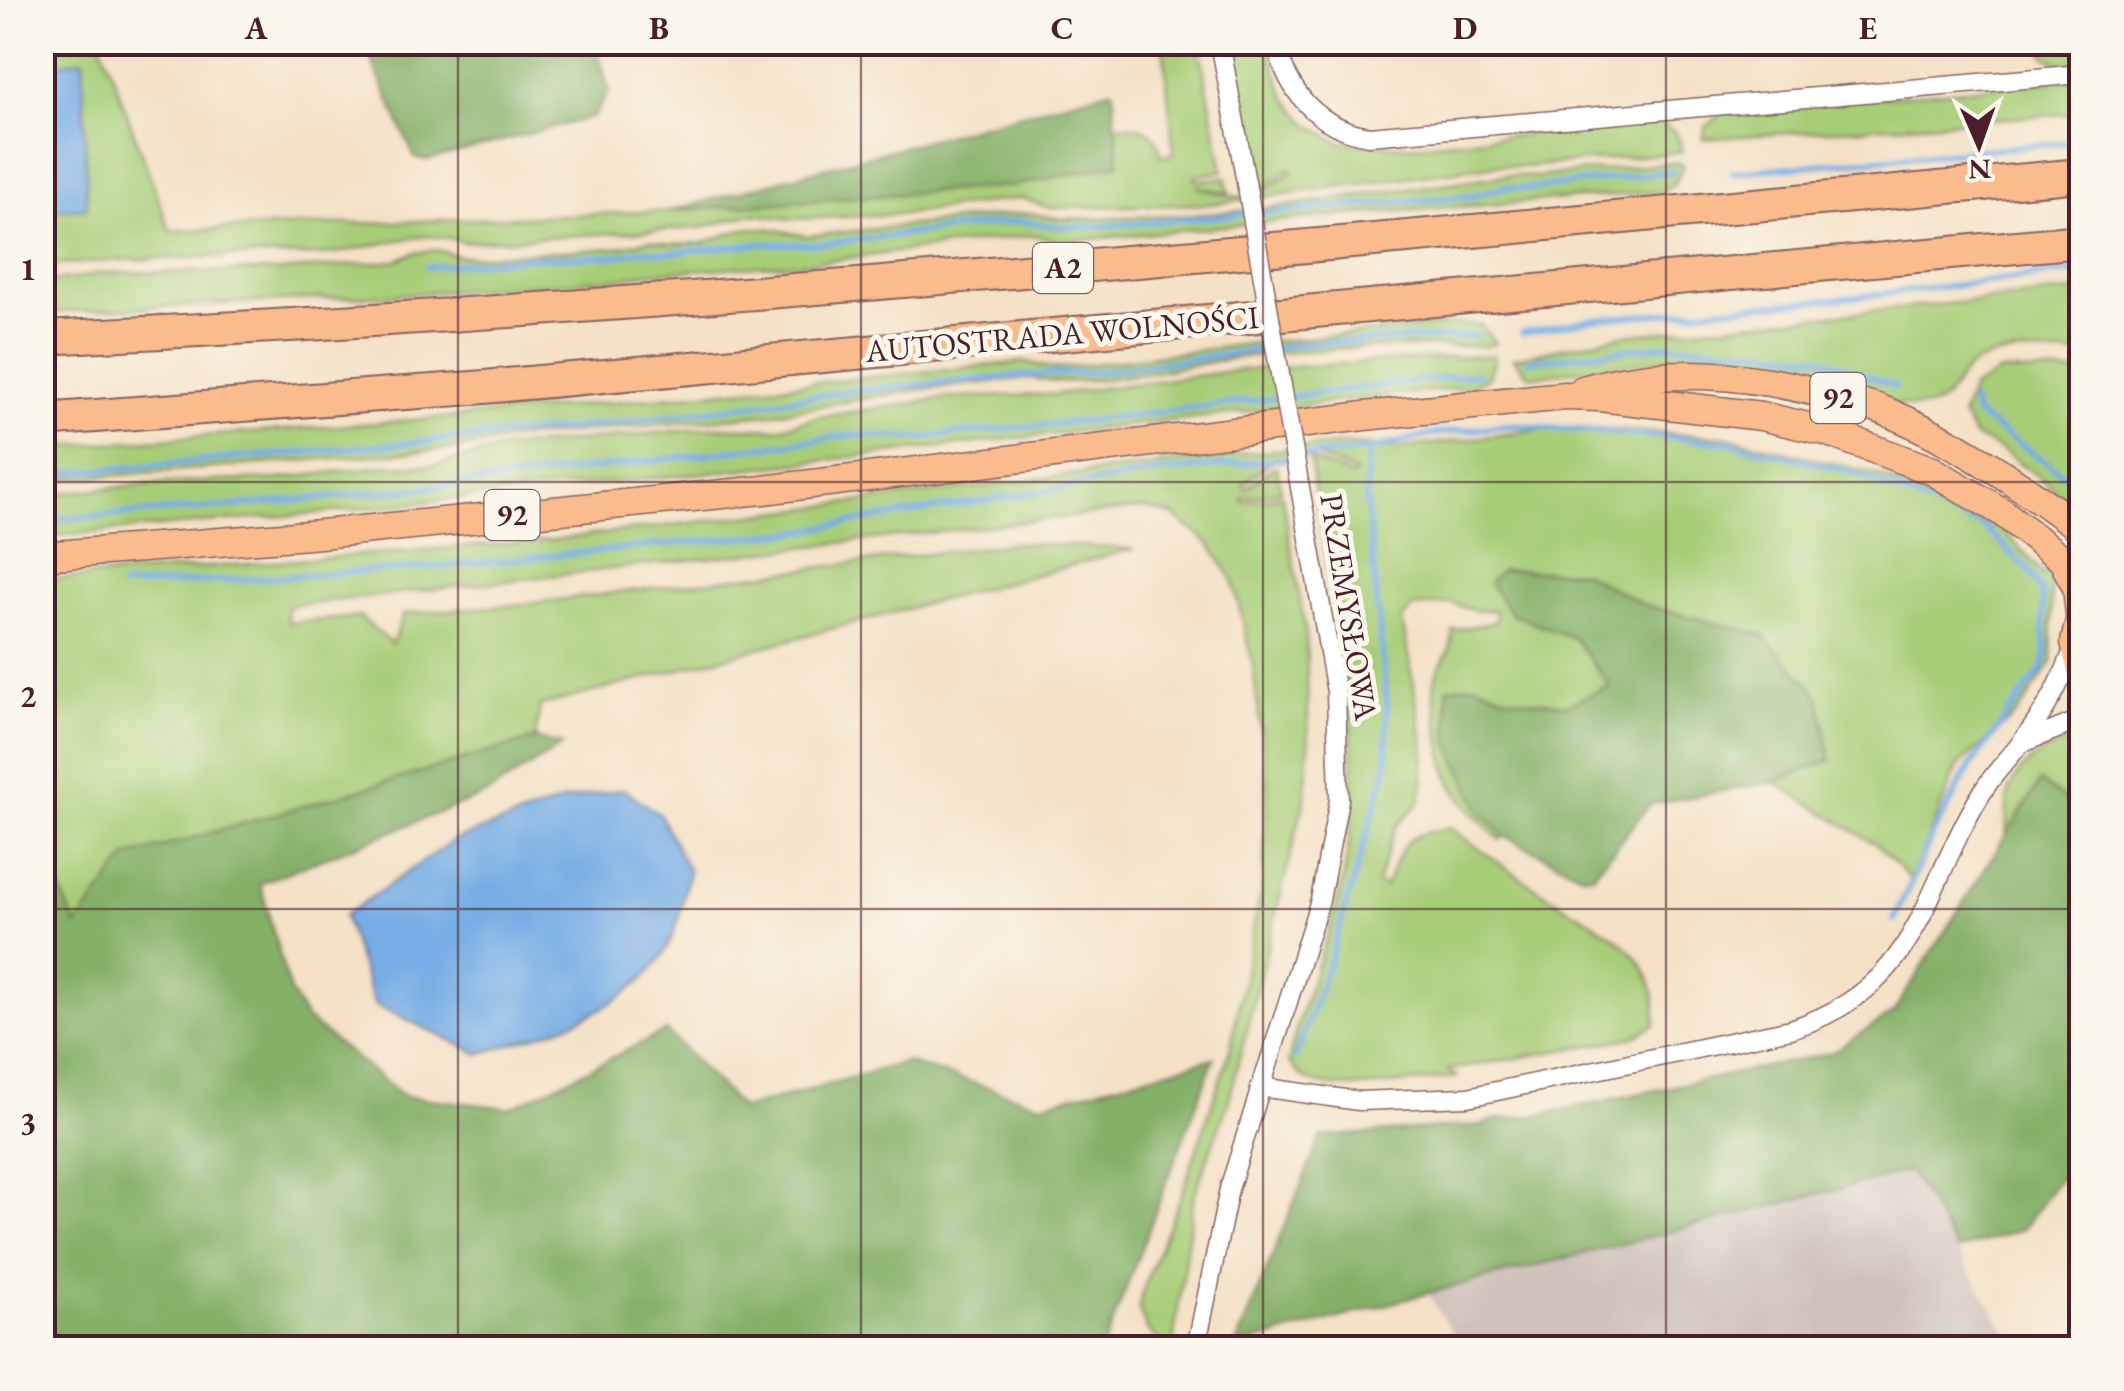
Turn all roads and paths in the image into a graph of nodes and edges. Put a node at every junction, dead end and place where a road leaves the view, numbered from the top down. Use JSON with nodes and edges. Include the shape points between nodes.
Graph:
{"nodes":[{"id":1,"x":1220,"y":42,"type":"edge"},
{"id":2,"x":1275,"y":42,"type":"edge"},
{"id":3,"x":2082,"y":74,"type":"edge"},
{"id":4,"x":2082,"y":175,"type":"edge"},
{"id":5,"x":2082,"y":241,"type":"edge"},
{"id":6,"x":42,"y":338,"type":"edge"},
{"id":7,"x":1564,"y":396,"type":"junction"},
{"id":8,"x":42,"y":420,"type":"edge"},
{"id":9,"x":2082,"y":530,"type":"edge"},
{"id":10,"x":42,"y":556,"type":"edge"},
{"id":11,"x":2079,"y":623,"type":"edge"},
{"id":12,"x":2082,"y":670,"type":"edge"},
{"id":13,"x":2082,"y":719,"type":"edge"},
{"id":14,"x":2020,"y":744,"type":"junction"},
{"id":15,"x":1260,"y":1087,"type":"junction"},
{"id":16,"x":1196,"y":1348,"type":"edge"}],
"edges":[{"from":1,"to":15,"type":"street","name":"PRZEMYSŁOWA","bridge":true,"via":[[1336,692],[1339,800],[1320,900]]},
{"from":2,"to":3,"type":"street","via":[[1305,104],[1342,130],[1369,136]]},
{"from":4,"to":6,"type":"highway","name":"AUTOSTRADA WOLNOŚCI","number":"A2","via":[[762,294]]},
{"from":5,"to":8,"type":"highway","name":"AUTOSTRADA WOLNOŚCI","number":"A2","via":[[472,388]]},
{"from":7,"to":9,"type":"main road","number":"92","via":[[1672,373],[1773,381],[1826,394],[1882,409],[1972,454]]},
{"from":7,"to":10,"type":"main road","number":"92","via":[[763,490]]},
{"from":7,"to":11,"type":"main road","number":"92","via":[[1762,416],[1898,455],[1967,489],[2054,552],[2073,577]]},
{"from":11,"to":12,"type":"main road","number":"92"},
{"from":11,"to":14,"type":"street","via":[[2054,698]]},
{"from":13,"to":14,"type":"street"},
{"from":14,"to":15,"type":"street","via":[[1983,790],[1895,960],[1861,996],[1819,1020],[1468,1097],[1359,1102]]},
{"from":15,"to":16,"type":"street","name":"PRZEMYSŁOWA","via":[[1221,1220]]}]}
